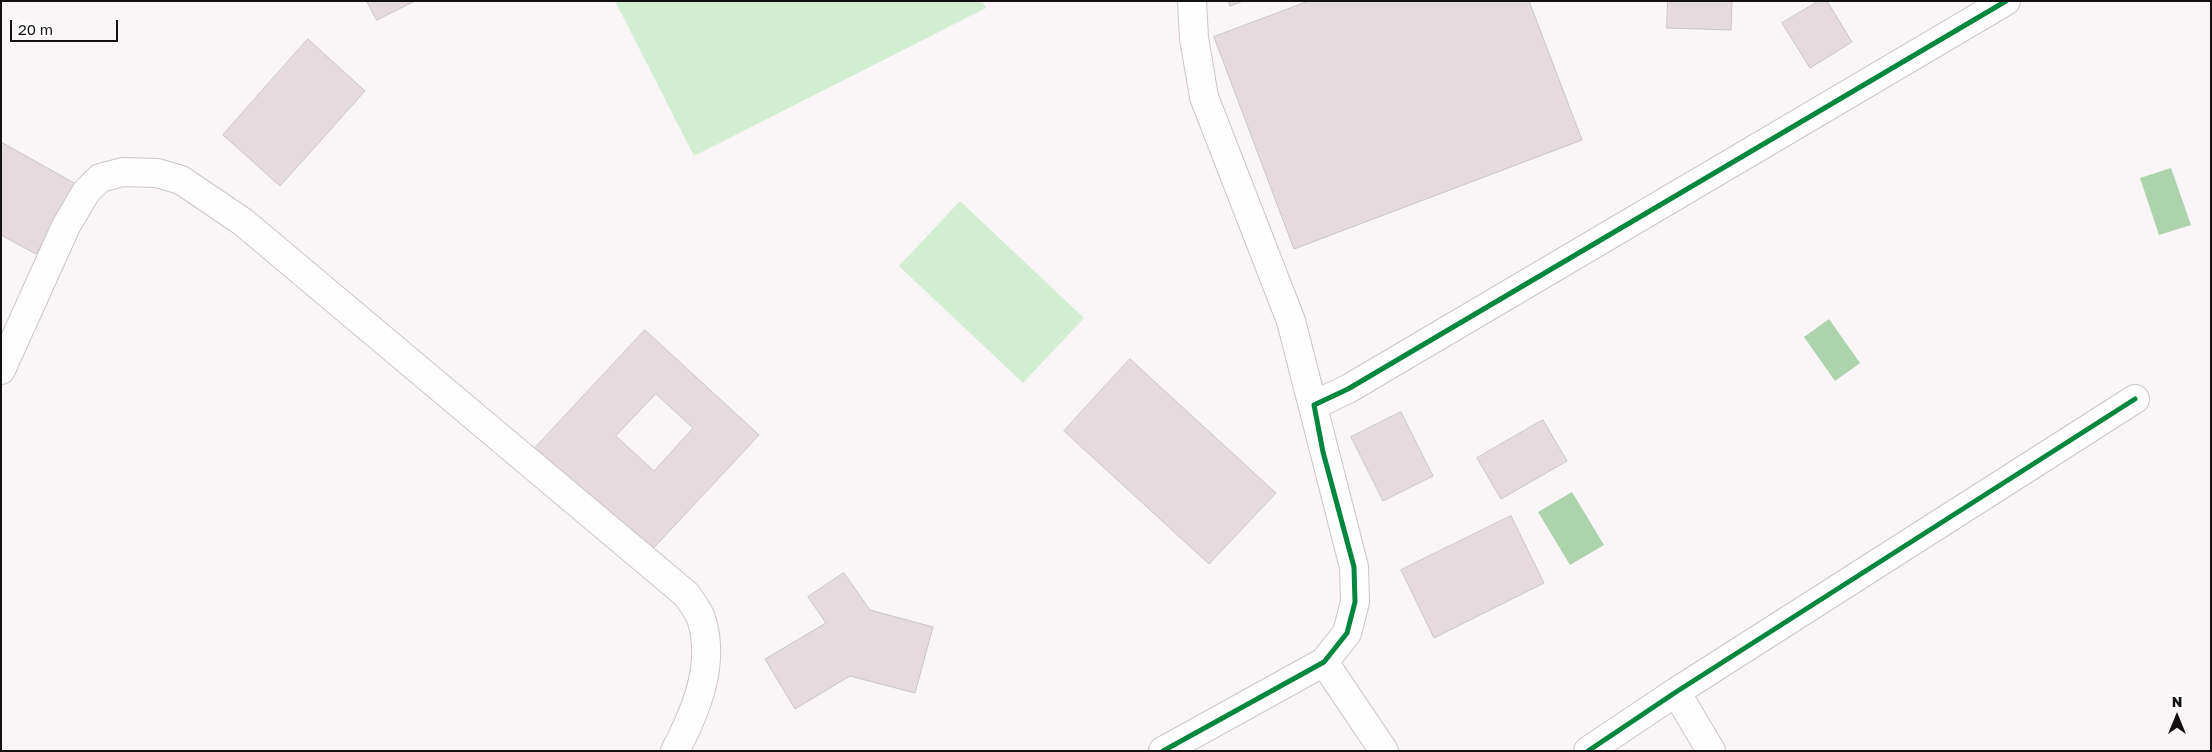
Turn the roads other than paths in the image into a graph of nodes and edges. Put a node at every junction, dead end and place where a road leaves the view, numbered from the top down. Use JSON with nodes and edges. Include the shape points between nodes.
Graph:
{"nodes":[{"id":1,"x":1192,"y":1,"type":"edge"},
{"id":2,"x":2006,"y":1,"type":"edge"},
{"id":3,"x":1,"y":370,"type":"edge"},
{"id":4,"x":2135,"y":399,"type":"dead end"},
{"id":5,"x":1314,"y":405,"type":"junction"},
{"id":6,"x":1324,"y":662,"type":"junction"},
{"id":7,"x":1676,"y":692,"type":"junction"},
{"id":8,"x":675,"y":751,"type":"edge"},
{"id":9,"x":1163,"y":751,"type":"edge"},
{"id":10,"x":1384,"y":751,"type":"edge"},
{"id":11,"x":1588,"y":751,"type":"edge"},
{"id":12,"x":1711,"y":751,"type":"edge"}],
"edges":[{"from":1,"to":5,"type":"street","via":[[1194,38],[1204,97],[1291,321]]},
{"from":2,"to":5,"type":"street"},
{"from":3,"to":8,"type":"street","via":[[66,226],[86,192],[100,178],[123,172],[157,173],[181,180],[243,222],[687,595],[701,617],[706,642],[705,674],[691,719]]},
{"from":4,"to":7,"type":"street"},
{"from":5,"to":6,"type":"street","via":[[1323,452],[1354,567],[1355,602],[1347,633]]},
{"from":6,"to":9,"type":"street"},
{"from":6,"to":10,"type":"street"},
{"from":7,"to":11,"type":"street"},
{"from":7,"to":12,"type":"street"}]}
